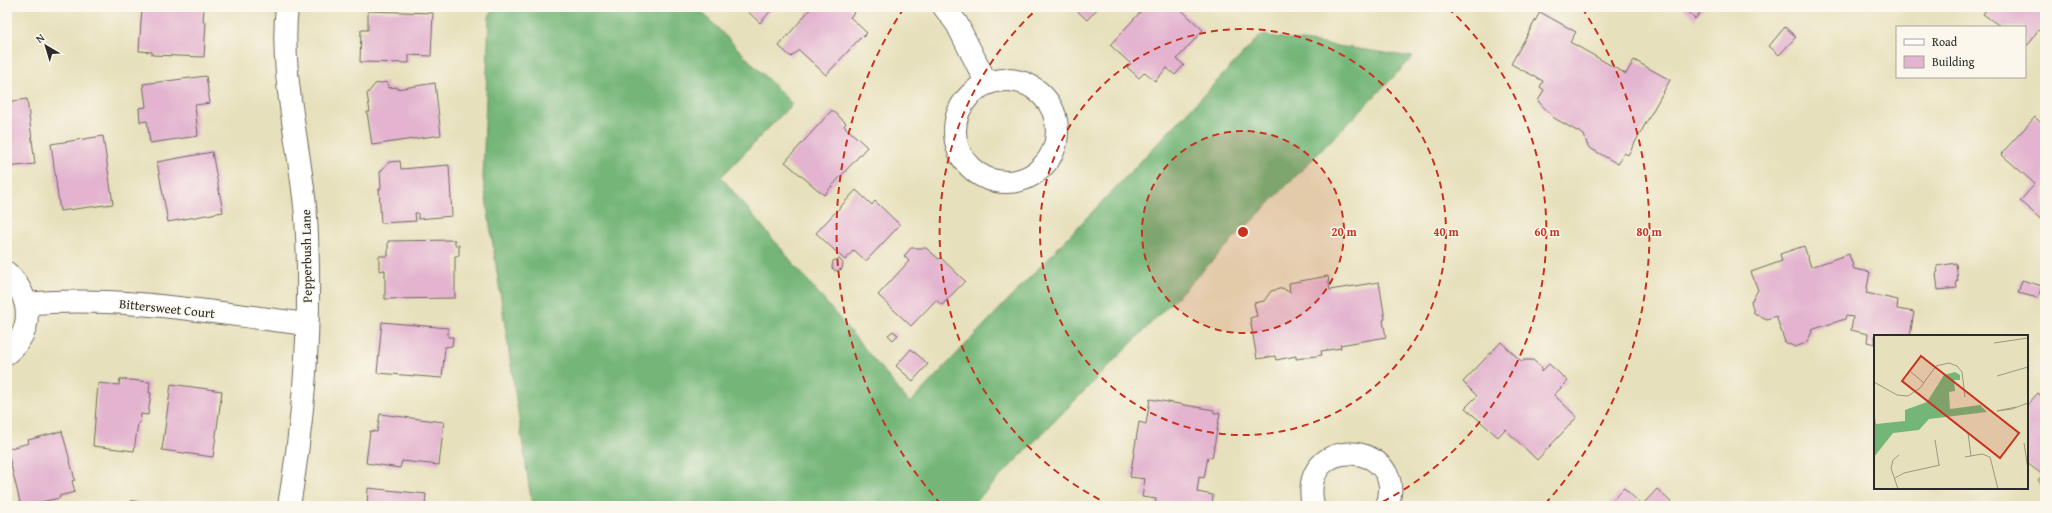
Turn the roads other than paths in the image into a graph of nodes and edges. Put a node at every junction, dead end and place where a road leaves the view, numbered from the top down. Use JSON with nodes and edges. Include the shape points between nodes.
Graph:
{"nodes":[{"id":1,"x":287,"y":7,"type":"edge"},
{"id":2,"x":944,"y":7,"type":"edge"},
{"id":3,"x":987,"y":84,"type":"junction"},
{"id":4,"x":7,"y":273,"type":"edge"},
{"id":5,"x":26,"y":304,"type":"junction"},
{"id":6,"x":307,"y":324,"type":"junction"},
{"id":7,"x":7,"y":353,"type":"edge"},
{"id":8,"x":289,"y":506,"type":"edge"},
{"id":9,"x":1313,"y":506,"type":"edge"},
{"id":10,"x":1387,"y":506,"type":"edge"}],
"edges":[{"from":1,"to":6,"type":"street","name":"Pepperbush Lane","via":[[287,66],[306,217]]},
{"from":2,"to":3,"type":"street","via":[[957,24]]},
{"from":3,"to":3,"type":"street","via":[[963,103],[957,118],[955,134],[958,149],[967,163],[979,174],[1005,182],[1020,180],[1043,165],[1051,154],[1056,141],[1054,113],[1035,89],[1021,82],[1005,80]]},
{"from":4,"to":5,"type":"street","via":[[24,295]]},
{"from":5,"to":6,"type":"street","name":"Bittersweet Court","via":[[94,300],[138,303]]},
{"from":5,"to":7,"type":"street","via":[[26,324],[21,337]]},
{"from":6,"to":8,"type":"street","name":"Pepperbush Lane","via":[[300,422]]},
{"from":9,"to":10,"type":"street","via":[[1312,482],[1317,470],[1326,461],[1338,455],[1351,453],[1365,455],[1377,462],[1385,473],[1390,485]]}]}
